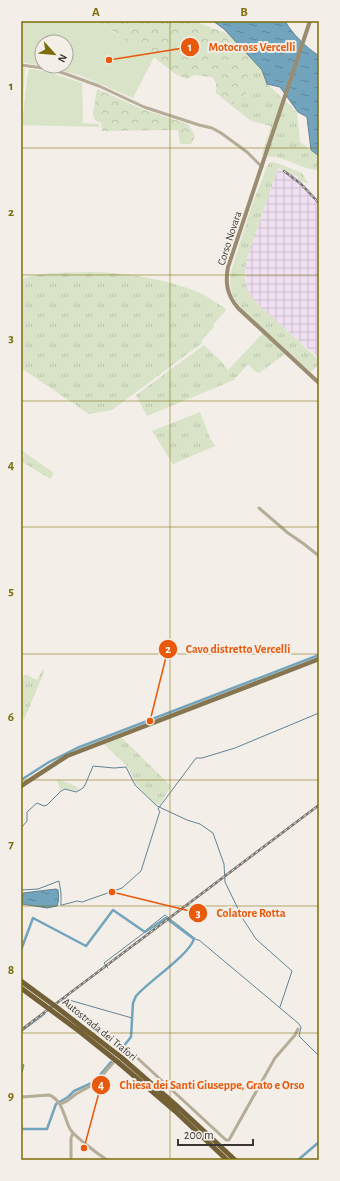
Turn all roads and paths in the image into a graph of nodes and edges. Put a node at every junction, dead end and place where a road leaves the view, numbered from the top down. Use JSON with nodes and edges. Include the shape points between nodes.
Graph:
{"nodes":[{"id":1,"x":310,"y":21,"type":"edge"},
{"id":2,"x":21,"y":65,"type":"edge"},
{"id":3,"x":262,"y":168,"type":"junction"},
{"id":4,"x":319,"y":383,"type":"edge"},
{"id":5,"x":259,"y":508,"type":"dead end"},
{"id":6,"x":319,"y":556,"type":"edge"},
{"id":7,"x":319,"y":659,"type":"edge"},
{"id":8,"x":21,"y":786,"type":"edge"},
{"id":9,"x":21,"y":981,"type":"edge"},
{"id":10,"x":21,"y":988,"type":"edge"},
{"id":11,"x":298,"y":1029,"type":"dead end"},
{"id":12,"x":120,"y":1058,"type":"junction"},
{"id":13,"x":113,"y":1063,"type":"dead end"},
{"id":14,"x":21,"y":1097,"type":"edge"},
{"id":15,"x":60,"y":1104,"type":"junction"},
{"id":16,"x":73,"y":1133,"type":"junction"},
{"id":17,"x":71,"y":1160,"type":"edge"},
{"id":18,"x":107,"y":1160,"type":"edge"},
{"id":19,"x":227,"y":1160,"type":"edge"},
{"id":20,"x":235,"y":1160,"type":"edge"}],
"edges":[{"from":1,"to":3,"type":"main road","name":"Corso Novara"},
{"from":2,"to":3,"type":"street","via":[[66,74],[144,107],[212,128],[247,152]]},
{"from":3,"to":4,"type":"main road","name":"Corso Novara","via":[[228,267],[226,278],[229,297]]},
{"from":5,"to":6,"type":"street"},
{"from":7,"to":8,"type":"main road","via":[[60,760]]},
{"from":9,"to":12,"type":"highway","name":"Autostrada dei Trafori","bridge":true},
{"from":10,"to":12,"type":"highway","name":"Autostrada dei Trafori","bridge":true},
{"from":11,"to":12,"type":"street","via":[[275,1058],[228,1140],[133,1054],[124,1050]]},
{"from":12,"to":19,"type":"highway","name":"Autostrada dei Trafori"},
{"from":12,"to":20,"type":"highway","name":"Autostrada dei Trafori"},
{"from":13,"to":15,"type":"street","via":[[94,1084]]},
{"from":14,"to":15,"type":"street","via":[[49,1095]]},
{"from":15,"to":16,"type":"street"},
{"from":16,"to":17,"type":"street"},
{"from":16,"to":18,"type":"street"}]}
